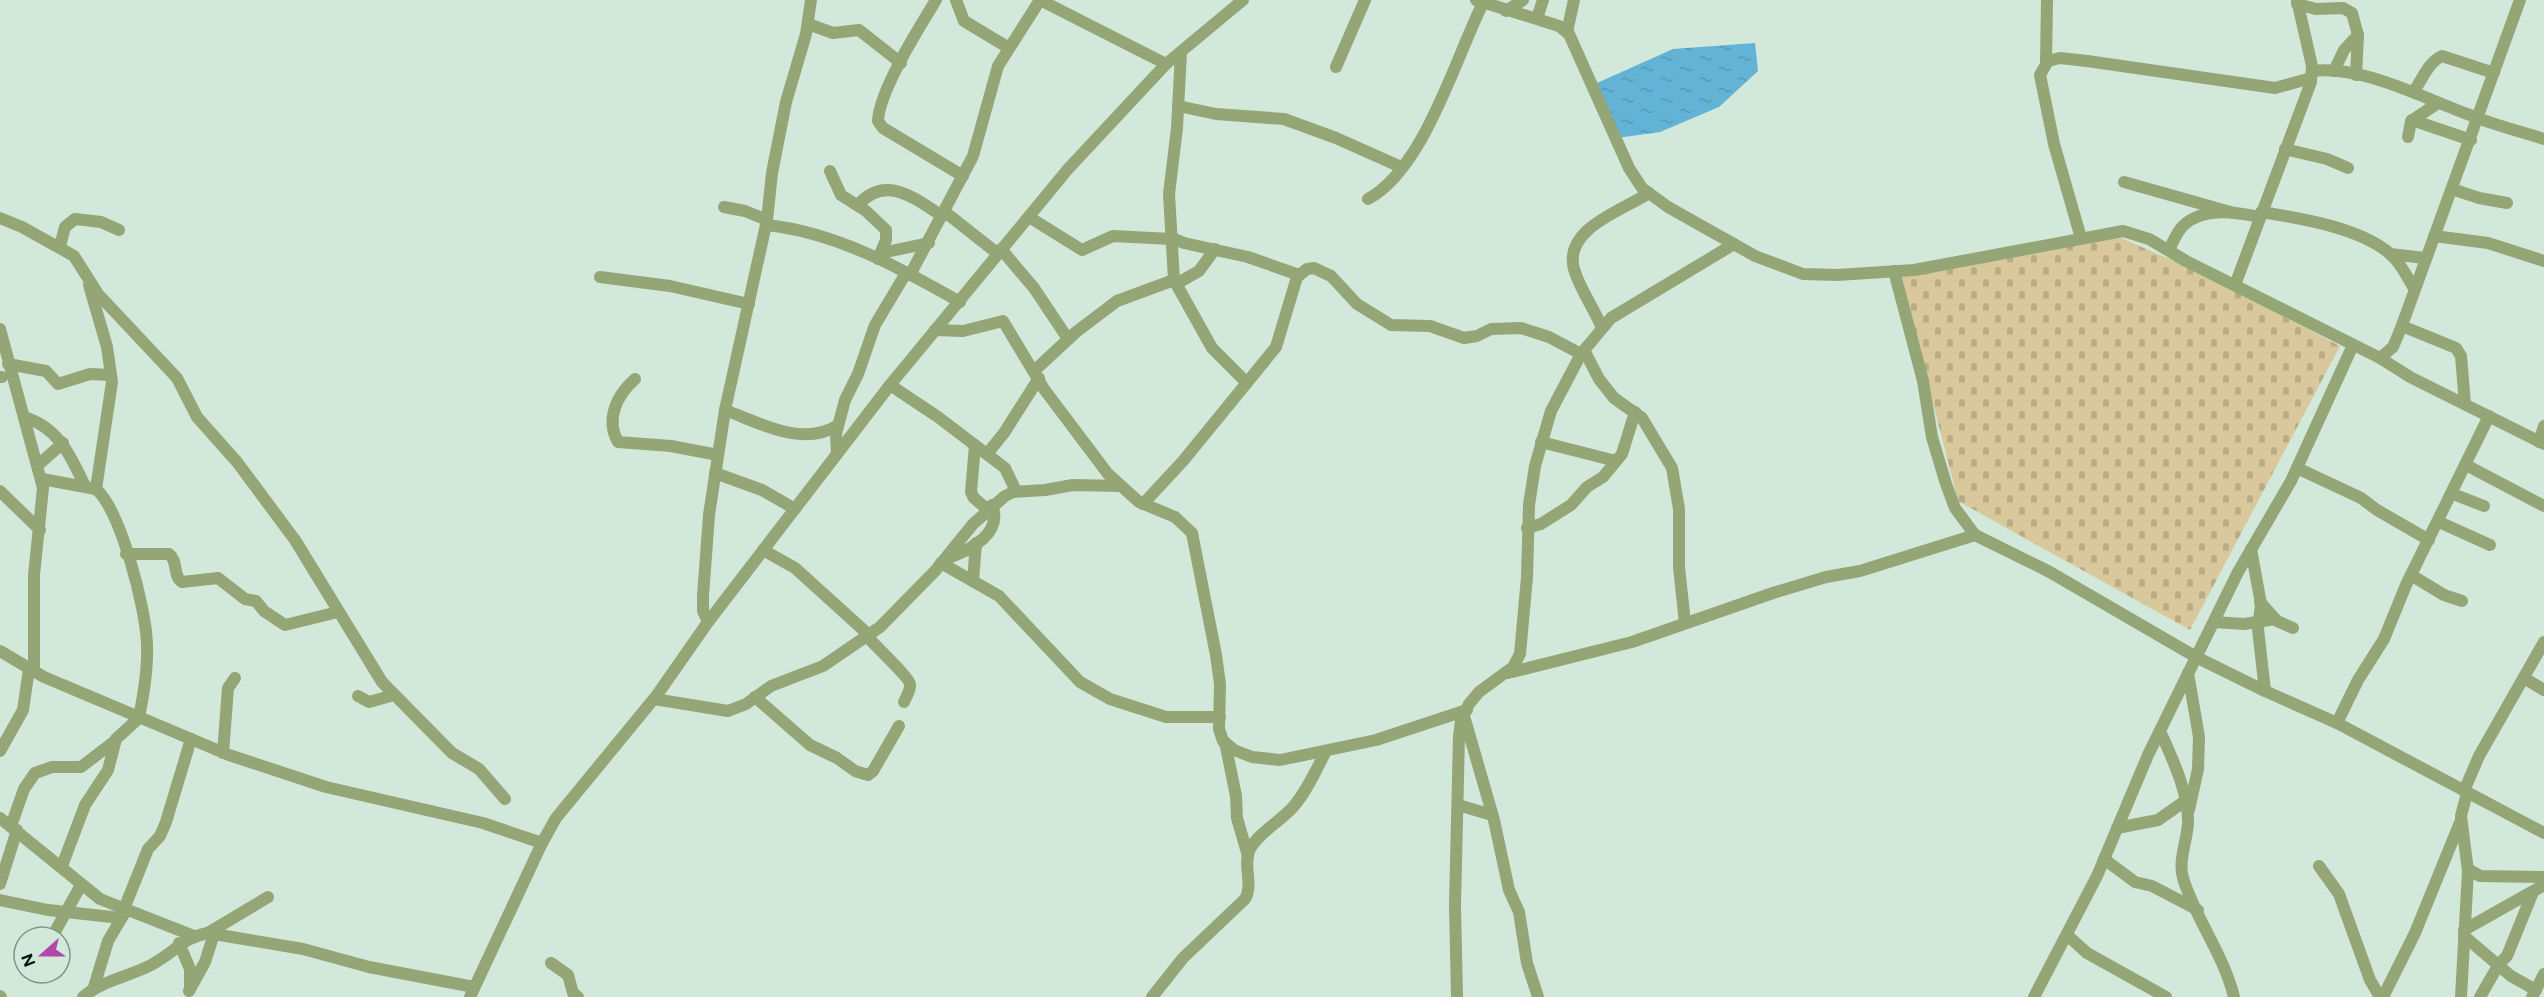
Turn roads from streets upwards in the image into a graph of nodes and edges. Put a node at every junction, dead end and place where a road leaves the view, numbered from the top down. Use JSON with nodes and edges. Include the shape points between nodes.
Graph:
{"nodes":[{"id":1,"x":811,"y":0,"type":"edge"},
{"id":2,"x":936,"y":0,"type":"edge"},
{"id":3,"x":956,"y":0,"type":"edge"},
{"id":4,"x":1243,"y":0,"type":"edge"},
{"id":5,"x":1365,"y":0,"type":"edge"},
{"id":6,"x":1523,"y":0,"type":"edge"},
{"id":7,"x":1543,"y":0,"type":"edge"},
{"id":8,"x":1574,"y":0,"type":"edge"},
{"id":9,"x":2047,"y":0,"type":"edge"},
{"id":10,"x":2520,"y":0,"type":"edge"},
{"id":11,"x":1047,"y":1,"type":"edge"},
{"id":12,"x":1480,"y":1,"type":"edge"},
{"id":13,"x":2297,"y":2,"type":"edge"},
{"id":14,"x":1506,"y":11,"type":"junction"},
{"id":15,"x":1537,"y":18,"type":"junction"},
{"id":16,"x":808,"y":24,"type":"junction"},
{"id":17,"x":1567,"y":32,"type":"junction"},
{"id":18,"x":2358,"y":35,"type":"junction"},
{"id":19,"x":1009,"y":48,"type":"junction"},
{"id":20,"x":1181,"y":52,"type":"junction"},
{"id":21,"x":901,"y":63,"type":"junction"},
{"id":22,"x":1166,"y":64,"type":"junction"},
{"id":23,"x":2046,"y":64,"type":"junction"},
{"id":24,"x":1336,"y":67,"type":"dead end"},
{"id":25,"x":2334,"y":70,"type":"junction"},
{"id":26,"x":2494,"y":73,"type":"junction"},
{"id":27,"x":2312,"y":75,"type":"junction"},
{"id":28,"x":2356,"y":75,"type":"junction"},
{"id":29,"x":2413,"y":92,"type":"junction"},
{"id":30,"x":2438,"y":103,"type":"junction"},
{"id":31,"x":1178,"y":106,"type":"junction"},
{"id":32,"x":2478,"y":119,"type":"junction"},
{"id":33,"x":2412,"y":120,"type":"junction"},
{"id":34,"x":2408,"y":137,"type":"dead end"},
{"id":35,"x":2471,"y":140,"type":"junction"},
{"id":36,"x":2544,"y":140,"type":"edge"},
{"id":37,"x":2284,"y":149,"type":"junction"},
{"id":38,"x":1401,"y":167,"type":"junction"},
{"id":39,"x":2348,"y":168,"type":"dead end"},
{"id":40,"x":830,"y":171,"type":"dead end"},
{"id":41,"x":963,"y":176,"type":"junction"},
{"id":42,"x":2124,"y":182,"type":"dead end"},
{"id":43,"x":2452,"y":189,"type":"junction"},
{"id":44,"x":1649,"y":193,"type":"junction"},
{"id":45,"x":1368,"y":200,"type":"dead end"},
{"id":46,"x":2508,"y":203,"type":"dead end"},
{"id":47,"x":858,"y":205,"type":"junction"},
{"id":48,"x":724,"y":207,"type":"dead end"},
{"id":49,"x":2234,"y":213,"type":"junction"},
{"id":50,"x":944,"y":214,"type":"junction"},
{"id":51,"x":2260,"y":214,"type":"junction"},
{"id":52,"x":1029,"y":217,"type":"junction"},
{"id":53,"x":0,"y":218,"type":"edge"},
{"id":54,"x":767,"y":223,"type":"junction"},
{"id":55,"x":119,"y":230,"type":"dead end"},
{"id":56,"x":887,"y":234,"type":"junction"},
{"id":57,"x":2434,"y":236,"type":"junction"},
{"id":58,"x":1171,"y":238,"type":"junction"},
{"id":59,"x":2081,"y":238,"type":"junction"},
{"id":60,"x":929,"y":243,"type":"junction"},
{"id":61,"x":1734,"y":244,"type":"junction"},
{"id":62,"x":60,"y":246,"type":"junction"},
{"id":63,"x":903,"y":249,"type":"junction"},
{"id":64,"x":1215,"y":249,"type":"junction"},
{"id":65,"x":2169,"y":250,"type":"junction"},
{"id":66,"x":999,"y":251,"type":"junction"},
{"id":67,"x":2390,"y":254,"type":"junction"},
{"id":68,"x":880,"y":256,"type":"junction"},
{"id":69,"x":2425,"y":258,"type":"junction"},
{"id":70,"x":2544,"y":261,"type":"edge"},
{"id":71,"x":911,"y":271,"type":"junction"},
{"id":72,"x":1894,"y":271,"type":"junction"},
{"id":73,"x":1299,"y":275,"type":"junction"},
{"id":74,"x":600,"y":277,"type":"dead end"},
{"id":75,"x":88,"y":278,"type":"junction"},
{"id":76,"x":1175,"y":282,"type":"junction"},
{"id":77,"x":2235,"y":285,"type":"junction"},
{"id":78,"x":2414,"y":288,"type":"junction"},
{"id":79,"x":960,"y":302,"type":"junction"},
{"id":80,"x":749,"y":304,"type":"junction"},
{"id":81,"x":2402,"y":326,"type":"junction"},
{"id":82,"x":1602,"y":328,"type":"junction"},
{"id":83,"x":0,"y":329,"type":"edge"},
{"id":84,"x":935,"y":330,"type":"junction"},
{"id":85,"x":1068,"y":339,"type":"junction"},
{"id":86,"x":2353,"y":345,"type":"junction"},
{"id":87,"x":1583,"y":352,"type":"junction"},
{"id":88,"x":2380,"y":358,"type":"junction"},
{"id":89,"x":4,"y":374,"type":"edge"},
{"id":90,"x":1036,"y":374,"type":"junction"},
{"id":91,"x":111,"y":375,"type":"junction"},
{"id":92,"x":635,"y":379,"type":"dead end"},
{"id":93,"x":1247,"y":383,"type":"junction"},
{"id":94,"x":890,"y":385,"type":"junction"},
{"id":95,"x":2465,"y":404,"type":"junction"},
{"id":96,"x":724,"y":410,"type":"junction"},
{"id":97,"x":1635,"y":412,"type":"junction"},
{"id":98,"x":2489,"y":416,"type":"junction"},
{"id":99,"x":24,"y":417,"type":"junction"},
{"id":100,"x":837,"y":426,"type":"junction"},
{"id":101,"x":2544,"y":426,"type":"edge"},
{"id":102,"x":1540,"y":442,"type":"junction"},
{"id":103,"x":63,"y":443,"type":"junction"},
{"id":104,"x":2541,"y":443,"type":"edge"},
{"id":105,"x":975,"y":446,"type":"junction"},
{"id":106,"x":837,"y":454,"type":"junction"},
{"id":107,"x":987,"y":454,"type":"junction"},
{"id":108,"x":718,"y":455,"type":"junction"},
{"id":109,"x":1616,"y":461,"type":"junction"},
{"id":110,"x":38,"y":465,"type":"junction"},
{"id":111,"x":2466,"y":465,"type":"junction"},
{"id":112,"x":2297,"y":468,"type":"junction"},
{"id":113,"x":715,"y":473,"type":"junction"},
{"id":114,"x":42,"y":479,"type":"junction"},
{"id":115,"x":1120,"y":486,"type":"junction"},
{"id":116,"x":91,"y":487,"type":"junction"},
{"id":117,"x":0,"y":491,"type":"edge"},
{"id":118,"x":1016,"y":491,"type":"junction"},
{"id":119,"x":2453,"y":494,"type":"junction"},
{"id":120,"x":1143,"y":504,"type":"junction"},
{"id":121,"x":2484,"y":506,"type":"dead end"},
{"id":122,"x":2544,"y":506,"type":"edge"},
{"id":123,"x":990,"y":507,"type":"junction"},
{"id":124,"x":795,"y":509,"type":"junction"},
{"id":125,"x":2439,"y":522,"type":"junction"},
{"id":126,"x":1527,"y":528,"type":"junction"},
{"id":127,"x":40,"y":530,"type":"junction"},
{"id":128,"x":1975,"y":535,"type":"junction"},
{"id":129,"x":2429,"y":540,"type":"junction"},
{"id":130,"x":976,"y":543,"type":"junction"},
{"id":131,"x":2490,"y":545,"type":"dead end"},
{"id":132,"x":2251,"y":549,"type":"junction"},
{"id":133,"x":763,"y":550,"type":"junction"},
{"id":134,"x":126,"y":554,"type":"junction"},
{"id":135,"x":943,"y":561,"type":"junction"},
{"id":136,"x":2411,"y":575,"type":"junction"},
{"id":137,"x":973,"y":581,"type":"junction"},
{"id":138,"x":2462,"y":601,"type":"dead end"},
{"id":139,"x":2260,"y":602,"type":"junction"},
{"id":140,"x":338,"y":612,"type":"junction"},
{"id":141,"x":2275,"y":619,"type":"junction"},
{"id":142,"x":708,"y":622,"type":"junction"},
{"id":143,"x":2214,"y":622,"type":"junction"},
{"id":144,"x":1685,"y":623,"type":"junction"},
{"id":145,"x":2258,"y":623,"type":"junction"},
{"id":146,"x":2293,"y":628,"type":"dead end"},
{"id":147,"x":868,"y":636,"type":"junction"},
{"id":148,"x":2544,"y":642,"type":"edge"},
{"id":149,"x":2,"y":657,"type":"edge"},
{"id":150,"x":2196,"y":657,"type":"junction"},
{"id":151,"x":32,"y":670,"type":"junction"},
{"id":152,"x":1504,"y":673,"type":"junction"},
{"id":153,"x":2188,"y":673,"type":"junction"},
{"id":154,"x":236,"y":678,"type":"dead end"},
{"id":155,"x":2524,"y":678,"type":"junction"},
{"id":156,"x":2544,"y":690,"type":"edge"},
{"id":157,"x":2265,"y":692,"type":"junction"},
{"id":158,"x":394,"y":695,"type":"junction"},
{"id":159,"x":358,"y":696,"type":"dead end"},
{"id":160,"x":755,"y":697,"type":"junction"},
{"id":161,"x":654,"y":699,"type":"junction"},
{"id":162,"x":904,"y":702,"type":"dead end"},
{"id":163,"x":1465,"y":713,"type":"junction"},
{"id":164,"x":139,"y":717,"type":"junction"},
{"id":165,"x":1220,"y":717,"type":"junction"},
{"id":166,"x":2337,"y":723,"type":"junction"},
{"id":167,"x":899,"y":726,"type":"dead end"},
{"id":168,"x":2160,"y":731,"type":"junction"},
{"id":169,"x":5,"y":735,"type":"edge"},
{"id":170,"x":191,"y":739,"type":"junction"},
{"id":171,"x":116,"y":741,"type":"junction"},
{"id":172,"x":1225,"y":742,"type":"junction"},
{"id":173,"x":0,"y":751,"type":"edge"},
{"id":174,"x":1326,"y":751,"type":"junction"},
{"id":175,"x":223,"y":753,"type":"junction"},
{"id":176,"x":2465,"y":792,"type":"junction"},
{"id":177,"x":505,"y":799,"type":"dead end"},
{"id":178,"x":2185,"y":801,"type":"junction"},
{"id":179,"x":1458,"y":805,"type":"junction"},
{"id":180,"x":1492,"y":815,"type":"junction"},
{"id":181,"x":2187,"y":817,"type":"junction"},
{"id":182,"x":0,"y":818,"type":"edge"},
{"id":183,"x":2462,"y":818,"type":"junction"},
{"id":184,"x":14,"y":828,"type":"junction"},
{"id":185,"x":2117,"y":828,"type":"junction"},
{"id":186,"x":2544,"y":833,"type":"edge"},
{"id":187,"x":542,"y":843,"type":"junction"},
{"id":188,"x":1248,"y":856,"type":"junction"},
{"id":189,"x":2104,"y":859,"type":"junction"},
{"id":190,"x":62,"y":866,"type":"junction"},
{"id":191,"x":2319,"y":866,"type":"dead end"},
{"id":192,"x":2468,"y":869,"type":"junction"},
{"id":193,"x":2544,"y":878,"type":"edge"},
{"id":194,"x":0,"y":884,"type":"edge"},
{"id":195,"x":81,"y":885,"type":"junction"},
{"id":196,"x":2544,"y":885,"type":"edge"},
{"id":197,"x":2533,"y":892,"type":"junction"},
{"id":198,"x":268,"y":897,"type":"dead end"},
{"id":199,"x":0,"y":900,"type":"edge"},
{"id":200,"x":2198,"y":910,"type":"junction"},
{"id":201,"x":66,"y":911,"type":"junction"},
{"id":202,"x":124,"y":912,"type":"junction"},
{"id":203,"x":58,"y":925,"type":"edge"},
{"id":204,"x":2464,"y":933,"type":"junction"},
{"id":205,"x":211,"y":934,"type":"junction"},
{"id":206,"x":2067,"y":935,"type":"junction"},
{"id":207,"x":194,"y":936,"type":"junction"},
{"id":208,"x":179,"y":943,"type":"junction"},
{"id":209,"x":551,"y":963,"type":"dead end"},
{"id":210,"x":2498,"y":966,"type":"junction"},
{"id":211,"x":2544,"y":974,"type":"edge"},
{"id":212,"x":472,"y":992,"type":"edge"},
{"id":213,"x":86,"y":994,"type":"edge"},
{"id":214,"x":189,"y":994,"type":"edge"},
{"id":215,"x":2535,"y":995,"type":"edge"},
{"id":216,"x":578,"y":997,"type":"edge"},
{"id":217,"x":1152,"y":997,"type":"edge"},
{"id":218,"x":1456,"y":997,"type":"edge"},
{"id":219,"x":1538,"y":997,"type":"edge"},
{"id":220,"x":2034,"y":997,"type":"edge"},
{"id":221,"x":2166,"y":997,"type":"edge"},
{"id":222,"x":2234,"y":997,"type":"edge"},
{"id":223,"x":2381,"y":997,"type":"edge"},
{"id":224,"x":2462,"y":997,"type":"edge"},
{"id":225,"x":2480,"y":997,"type":"edge"}],
"edges":[{"from":1,"to":16,"type":"street"},
{"from":2,"to":21,"type":"street"},
{"from":3,"to":19,"type":"street","via":[[964,21]]},
{"from":4,"to":20,"type":"street"},
{"from":5,"to":24,"type":"street"},
{"from":6,"to":14,"type":"street"},
{"from":7,"to":15,"type":"street"},
{"from":8,"to":17,"type":"street"},
{"from":9,"to":23,"type":"street"},
{"from":10,"to":26,"type":"street"},
{"from":11,"to":19,"type":"street"},
{"from":11,"to":22,"type":"street"},
{"from":12,"to":14,"type":"street"},
{"from":12,"to":38,"type":"street","via":[[1442,99]]},
{"from":13,"to":18,"type":"street","via":[[2316,9],[2348,9]]},
{"from":13,"to":27,"type":"street"},
{"from":14,"to":15,"type":"street"},
{"from":15,"to":17,"type":"street"},
{"from":16,"to":21,"type":"street","via":[[833,33],[859,30]]},
{"from":16,"to":54,"type":"street","via":[[786,102]]},
{"from":17,"to":44,"type":"street","via":[[1629,168]]},
{"from":18,"to":25,"type":"street","via":[[2344,50]]},
{"from":18,"to":28,"type":"street"},
{"from":19,"to":41,"type":"street","via":[[998,66],[973,156]]},
{"from":20,"to":22,"type":"street"},
{"from":20,"to":31,"type":"street"},
{"from":21,"to":41,"type":"street","via":[[881,104],[879,123]]},
{"from":22,"to":52,"type":"street"},
{"from":23,"to":27,"type":"street","via":[[2060,58],[2275,88]]},
{"from":23,"to":59,"type":"street","via":[[2040,75],[2045,104]]},
{"from":25,"to":27,"type":"street"},
{"from":25,"to":28,"type":"street"},
{"from":26,"to":29,"type":"street","via":[[2442,57],[2432,63]]},
{"from":26,"to":32,"type":"street"},
{"from":27,"to":37,"type":"street"},
{"from":28,"to":29,"type":"street"},
{"from":29,"to":30,"type":"street"},
{"from":30,"to":32,"type":"street"},
{"from":30,"to":33,"type":"street"},
{"from":31,"to":38,"type":"street","via":[[1216,114],[1284,119]]},
{"from":31,"to":58,"type":"street","via":[[1170,194]]},
{"from":32,"to":35,"type":"street"},
{"from":32,"to":36,"type":"street"},
{"from":33,"to":34,"type":"street"},
{"from":33,"to":35,"type":"street"},
{"from":35,"to":43,"type":"street"},
{"from":37,"to":39,"type":"street"},
{"from":37,"to":51,"type":"street"},
{"from":38,"to":45,"type":"street"},
{"from":40,"to":47,"type":"street","via":[[841,195]]},
{"from":41,"to":50,"type":"street"},
{"from":42,"to":49,"type":"street"},
{"from":43,"to":46,"type":"street"},
{"from":43,"to":57,"type":"street"},
{"from":44,"to":61,"type":"street"},
{"from":44,"to":82,"type":"street","via":[[1590,226],[1577,244],[1573,266]]},
{"from":47,"to":50,"type":"street","via":[[873,191],[887,190],[905,194]]},
{"from":47,"to":56,"type":"street"},
{"from":48,"to":54,"type":"street","via":[[745,210]]},
{"from":49,"to":51,"type":"street"},
{"from":49,"to":65,"type":"street","via":[[2202,215],[2183,225]]},
{"from":50,"to":60,"type":"street"},
{"from":50,"to":66,"type":"street"},
{"from":51,"to":67,"type":"street","via":[[2346,231]]},
{"from":51,"to":77,"type":"street"},
{"from":52,"to":58,"type":"street","via":[[1082,250],[1113,236]]},
{"from":52,"to":66,"type":"street"},
{"from":53,"to":62,"type":"street"},
{"from":54,"to":68,"type":"street","via":[[820,235]]},
{"from":54,"to":80,"type":"street"},
{"from":55,"to":62,"type":"street","via":[[101,222],[75,219],[65,226]]},
{"from":56,"to":63,"type":"street"},
{"from":56,"to":68,"type":"street"},
{"from":57,"to":69,"type":"street"},
{"from":57,"to":70,"type":"street","via":[[2488,243]]},
{"from":58,"to":64,"type":"street"},
{"from":58,"to":76,"type":"street"},
{"from":59,"to":65,"type":"street","via":[[2123,231]]},
{"from":59,"to":72,"type":"street","via":[[1952,264]]},
{"from":60,"to":63,"type":"street"},
{"from":60,"to":71,"type":"street"},
{"from":61,"to":72,"type":"street","via":[[1803,274]]},
{"from":61,"to":82,"type":"street","via":[[1629,307]]},
{"from":62,"to":75,"type":"street","via":[[74,256]]},
{"from":63,"to":68,"type":"street"},
{"from":63,"to":71,"type":"street"},
{"from":64,"to":73,"type":"street"},
{"from":64,"to":76,"type":"street","via":[[1199,271]]},
{"from":65,"to":77,"type":"street"},
{"from":66,"to":79,"type":"street"},
{"from":66,"to":85,"type":"street","via":[[1034,288]]},
{"from":67,"to":69,"type":"street"},
{"from":67,"to":78,"type":"street"},
{"from":68,"to":71,"type":"street"},
{"from":69,"to":78,"type":"street"},
{"from":71,"to":79,"type":"street"},
{"from":71,"to":100,"type":"street","via":[[875,325]]},
{"from":72,"to":128,"type":"street","via":[[1946,484],[1955,508]]},
{"from":73,"to":87,"type":"street","via":[[1314,268],[1331,276],[1357,304],[1391,325],[1430,326],[1464,338],[1491,329],[1521,328]]},
{"from":73,"to":93,"type":"street","via":[[1276,347]]},
{"from":74,"to":80,"type":"street","via":[[670,286]]},
{"from":75,"to":91,"type":"street"},
{"from":75,"to":140,"type":"street","via":[[98,294],[177,378],[197,417],[237,462],[295,540]]},
{"from":76,"to":85,"type":"street","via":[[1118,300]]},
{"from":76,"to":93,"type":"street","via":[[1212,348]]},
{"from":77,"to":86,"type":"street"},
{"from":78,"to":81,"type":"street"},
{"from":79,"to":84,"type":"street"},
{"from":80,"to":96,"type":"street"},
{"from":81,"to":88,"type":"street","via":[[2393,347]]},
{"from":81,"to":95,"type":"street","via":[[2456,348],[2461,356]]},
{"from":82,"to":87,"type":"street"},
{"from":83,"to":89,"type":"street"},
{"from":84,"to":90,"type":"street","via":[[963,331],[1003,321]]},
{"from":84,"to":94,"type":"street"},
{"from":85,"to":90,"type":"street"},
{"from":86,"to":88,"type":"street"},
{"from":86,"to":112,"type":"street"},
{"from":87,"to":97,"type":"street","via":[[1614,398]]},
{"from":87,"to":102,"type":"street","via":[[1551,411]]},
{"from":88,"to":95,"type":"street"},
{"from":89,"to":91,"type":"street","via":[[46,371],[58,384],[90,374]]},
{"from":89,"to":99,"type":"street"},
{"from":90,"to":107,"type":"street","via":[[1004,433]]},
{"from":90,"to":115,"type":"street"},
{"from":91,"to":116,"type":"street","via":[[107,421]]},
{"from":92,"to":108,"type":"street","via":[[617,399],[613,419],[618,442]]},
{"from":93,"to":120,"type":"street"},
{"from":94,"to":105,"type":"street"},
{"from":94,"to":106,"type":"street"},
{"from":95,"to":98,"type":"street"},
{"from":96,"to":100,"type":"street","via":[[786,434],[824,434]]},
{"from":96,"to":108,"type":"street"},
{"from":97,"to":109,"type":"street","via":[[1622,454]]},
{"from":97,"to":144,"type":"street","via":[[1664,452],[1676,486]]},
{"from":98,"to":104,"type":"street"},
{"from":98,"to":111,"type":"street"},
{"from":99,"to":103,"type":"street","via":[[40,422]]},
{"from":99,"to":110,"type":"street"},
{"from":100,"to":106,"type":"street"},
{"from":101,"to":104,"type":"street"},
{"from":102,"to":109,"type":"street"},
{"from":102,"to":126,"type":"street"},
{"from":103,"to":110,"type":"street"},
{"from":103,"to":116,"type":"street"},
{"from":105,"to":107,"type":"street"},
{"from":105,"to":123,"type":"street","via":[[971,492]]},
{"from":106,"to":124,"type":"street"},
{"from":107,"to":118,"type":"street","via":[[1005,468]]},
{"from":108,"to":113,"type":"street"},
{"from":109,"to":126,"type":"street","via":[[1571,505]]},
{"from":110,"to":114,"type":"street"},
{"from":111,"to":119,"type":"street"},
{"from":111,"to":122,"type":"street"},
{"from":112,"to":129,"type":"street","via":[[2361,498]]},
{"from":112,"to":132,"type":"street"},
{"from":113,"to":124,"type":"street","via":[[762,490]]},
{"from":113,"to":142,"type":"street","via":[[703,596]]},
{"from":114,"to":116,"type":"street"},
{"from":114,"to":127,"type":"street"},
{"from":115,"to":118,"type":"street","via":[[1073,485]]},
{"from":115,"to":120,"type":"street"},
{"from":116,"to":134,"type":"street","via":[[110,506]]},
{"from":117,"to":127,"type":"street"},
{"from":118,"to":123,"type":"street"},
{"from":119,"to":121,"type":"street"},
{"from":119,"to":125,"type":"street"},
{"from":120,"to":165,"type":"street","via":[[1175,517],[1192,533],[1215,647]]},
{"from":123,"to":130,"type":"street","via":[[996,523]]},
{"from":123,"to":135,"type":"street"},
{"from":124,"to":133,"type":"street"},
{"from":125,"to":129,"type":"street"},
{"from":125,"to":131,"type":"street"},
{"from":126,"to":152,"type":"street","via":[[1520,654],[1513,667]]},
{"from":127,"to":151,"type":"street","via":[[34,575]]},
{"from":128,"to":144,"type":"street","via":[[1773,593]]},
{"from":128,"to":150,"type":"street","via":[[2048,571]]},
{"from":129,"to":136,"type":"street"},
{"from":130,"to":135,"type":"street"},
{"from":130,"to":137,"type":"street"},
{"from":132,"to":139,"type":"street"},
{"from":132,"to":143,"type":"street"},
{"from":133,"to":142,"type":"street"},
{"from":133,"to":147,"type":"street","via":[[795,568]]},
{"from":134,"to":140,"type":"street","via":[[169,554],[182,582],[218,578],[285,625]]},
{"from":134,"to":164,"type":"street","via":[[147,643],[148,663]]},
{"from":135,"to":137,"type":"street"},
{"from":135,"to":147,"type":"street"},
{"from":136,"to":138,"type":"street"},
{"from":136,"to":166,"type":"street","via":[[2384,639]]},
{"from":137,"to":165,"type":"street","via":[[1007,603],[1080,682],[1110,699],[1166,717]]},
{"from":139,"to":141,"type":"street"},
{"from":139,"to":145,"type":"street"},
{"from":140,"to":158,"type":"street","via":[[369,665]]},
{"from":141,"to":145,"type":"street"},
{"from":141,"to":146,"type":"street"},
{"from":142,"to":161,"type":"street"},
{"from":143,"to":145,"type":"street"},
{"from":143,"to":150,"type":"street"},
{"from":144,"to":152,"type":"street","via":[[1632,642]]},
{"from":145,"to":157,"type":"street"},
{"from":147,"to":160,"type":"street","via":[[823,666],[771,686]]},
{"from":147,"to":162,"type":"street","via":[[908,679],[910,689]]},
{"from":148,"to":155,"type":"street"},
{"from":149,"to":151,"type":"street"},
{"from":150,"to":153,"type":"street"},
{"from":150,"to":157,"type":"street"},
{"from":151,"to":164,"type":"street"},
{"from":151,"to":169,"type":"street","via":[[23,710]]},
{"from":152,"to":163,"type":"street","via":[[1479,692]]},
{"from":153,"to":168,"type":"street"},
{"from":153,"to":181,"type":"street","via":[[2199,737],[2198,769]]},
{"from":154,"to":175,"type":"street","via":[[228,688]]},
{"from":155,"to":156,"type":"street"},
{"from":155,"to":176,"type":"street","via":[[2479,756]]},
{"from":157,"to":166,"type":"street"},
{"from":158,"to":159,"type":"street","via":[[369,702]]},
{"from":158,"to":177,"type":"street","via":[[452,753],[479,769]]},
{"from":160,"to":161,"type":"street","via":[[728,711]]},
{"from":160,"to":167,"type":"street","via":[[810,745],[861,774],[873,771]]},
{"from":161,"to":187,"type":"street","via":[[556,818]]},
{"from":163,"to":174,"type":"street"},
{"from":163,"to":179,"type":"street","via":[[1459,736]]},
{"from":163,"to":180,"type":"street"},
{"from":164,"to":170,"type":"street"},
{"from":164,"to":171,"type":"street"},
{"from":165,"to":172,"type":"street","via":[[1219,729]]},
{"from":166,"to":176,"type":"street"},
{"from":168,"to":178,"type":"street"},
{"from":168,"to":185,"type":"street"},
{"from":169,"to":173,"type":"street"},
{"from":170,"to":175,"type":"street"},
{"from":170,"to":202,"type":"street","via":[[166,822],[144,858]]},
{"from":171,"to":184,"type":"street","via":[[81,767],[52,767],[35,773],[24,789]]},
{"from":171,"to":190,"type":"street","via":[[108,770],[85,805]]},
{"from":172,"to":174,"type":"street","via":[[1252,757],[1280,760]]},
{"from":172,"to":188,"type":"street","via":[[1237,818]]},
{"from":174,"to":188,"type":"street","via":[[1298,801],[1254,843]]},
{"from":175,"to":187,"type":"street","via":[[326,787],[483,823]]},
{"from":176,"to":183,"type":"street"},
{"from":176,"to":186,"type":"street"},
{"from":178,"to":181,"type":"street"},
{"from":178,"to":185,"type":"street","via":[[2158,820]]},
{"from":179,"to":180,"type":"street"},
{"from":179,"to":218,"type":"street"},
{"from":180,"to":219,"type":"street"},
{"from":181,"to":200,"type":"street","via":[[2182,877]]},
{"from":182,"to":184,"type":"street"},
{"from":183,"to":192,"type":"street"},
{"from":183,"to":223,"type":"street","via":[[2415,933]]},
{"from":184,"to":190,"type":"street"},
{"from":184,"to":194,"type":"street"},
{"from":185,"to":189,"type":"street"},
{"from":187,"to":212,"type":"street"},
{"from":188,"to":217,"type":"street","via":[[1249,889],[1245,899],[1183,958]]},
{"from":189,"to":200,"type":"street","via":[[2135,882],[2152,886]]},
{"from":189,"to":206,"type":"street"},
{"from":190,"to":195,"type":"street"},
{"from":191,"to":223,"type":"street","via":[[2339,894],[2370,980]]},
{"from":192,"to":193,"type":"street","via":[[2480,876]]},
{"from":192,"to":204,"type":"street"},
{"from":195,"to":201,"type":"street"},
{"from":195,"to":202,"type":"street"},
{"from":196,"to":197,"type":"street"},
{"from":197,"to":204,"type":"street"},
{"from":197,"to":210,"type":"street","via":[[2514,941]]},
{"from":198,"to":205,"type":"street"},
{"from":199,"to":201,"type":"street"},
{"from":200,"to":222,"type":"street"},
{"from":201,"to":202,"type":"street"},
{"from":201,"to":203,"type":"street"},
{"from":202,"to":207,"type":"street"},
{"from":202,"to":213,"type":"street"},
{"from":204,"to":210,"type":"street"},
{"from":204,"to":224,"type":"street"},
{"from":205,"to":207,"type":"street"},
{"from":205,"to":212,"type":"street","via":[[303,949]]},
{"from":205,"to":214,"type":"street","via":[[205,962]]},
{"from":206,"to":220,"type":"street"},
{"from":206,"to":221,"type":"street","via":[[2086,953]]},
{"from":207,"to":208,"type":"street"},
{"from":208,"to":213,"type":"street","via":[[153,965]]},
{"from":208,"to":214,"type":"street","via":[[192,979]]},
{"from":209,"to":216,"type":"street","via":[[568,975]]},
{"from":210,"to":215,"type":"street"},
{"from":210,"to":225,"type":"street"},
{"from":211,"to":215,"type":"street"}]}
